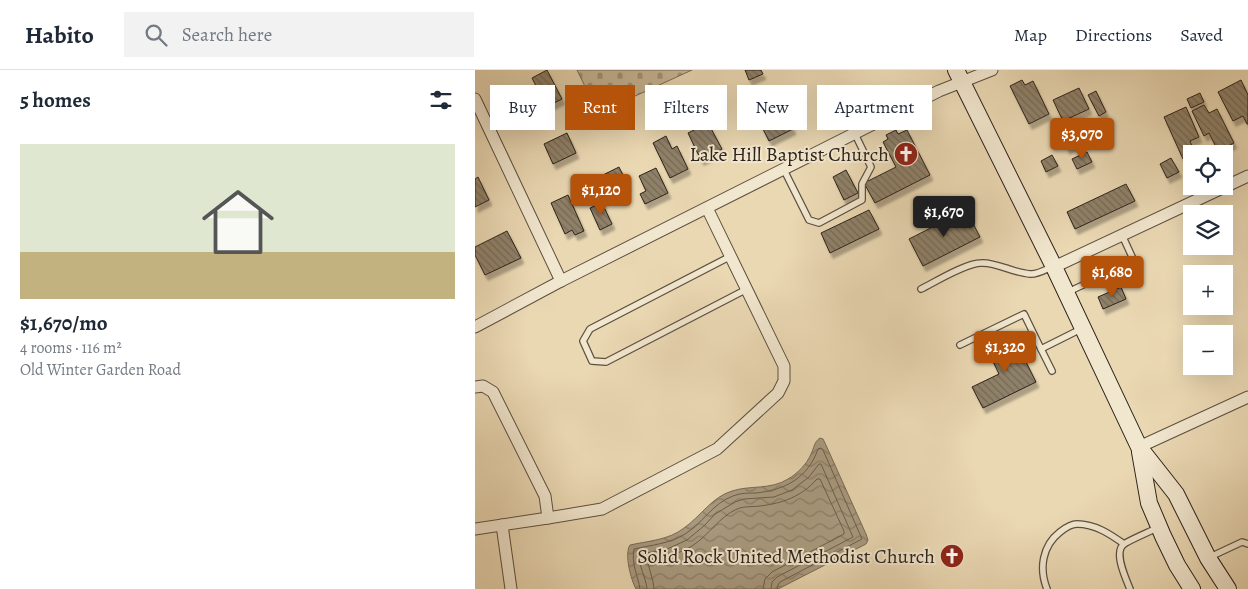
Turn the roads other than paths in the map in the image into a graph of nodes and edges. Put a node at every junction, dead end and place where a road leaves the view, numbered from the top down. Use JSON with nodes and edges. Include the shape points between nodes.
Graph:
{"nodes":[{"id":1,"x":992,"y":70,"type":"edge"},
{"id":2,"x":959,"y":76,"type":"edge"},
{"id":3,"x":475,"y":99,"type":"edge"},
{"id":4,"x":855,"y":134,"type":"junction"},
{"id":5,"x":783,"y":170,"type":"junction"},
{"id":6,"x":1248,"y":176,"type":"edge"},
{"id":7,"x":707,"y":208,"type":"junction"},
{"id":8,"x":1122,"y":235,"type":"junction"},
{"id":9,"x":731,"y":256,"type":"junction"},
{"id":10,"x":1053,"y":267,"type":"junction"},
{"id":11,"x":561,"y":282,"type":"junction"},
{"id":12,"x":747,"y":289,"type":"junction"},
{"id":13,"x":921,"y":289,"type":"dead end"},
{"id":14,"x":1066,"y":293,"type":"junction"},
{"id":15,"x":475,"y":327,"type":"edge"},
{"id":16,"x":1083,"y":328,"type":"junction"},
{"id":17,"x":960,"y":345,"type":"dead end"},
{"id":18,"x":1041,"y":349,"type":"junction"},
{"id":19,"x":1052,"y":371,"type":"dead end"},
{"id":20,"x":475,"y":387,"type":"edge"},
{"id":21,"x":1248,"y":397,"type":"edge"},
{"id":22,"x":1139,"y":447,"type":"junction"},
{"id":23,"x":548,"y":518,"type":"junction"},
{"id":24,"x":502,"y":525,"type":"junction"},
{"id":25,"x":1159,"y":527,"type":"junction"},
{"id":26,"x":475,"y":529,"type":"edge"},
{"id":27,"x":1124,"y":544,"type":"junction"},
{"id":28,"x":1248,"y":544,"type":"edge"},
{"id":29,"x":1208,"y":558,"type":"junction"},
{"id":30,"x":1177,"y":565,"type":"junction"},
{"id":31,"x":511,"y":589,"type":"edge"},
{"id":32,"x":1047,"y":589,"type":"edge"},
{"id":33,"x":1130,"y":589,"type":"edge"},
{"id":34,"x":1179,"y":589,"type":"edge"},
{"id":35,"x":1192,"y":589,"type":"edge"},
{"id":36,"x":1228,"y":589,"type":"edge"}],
"edges":[{"from":1,"to":2,"type":"street"},
{"from":2,"to":4,"type":"street","via":[[939,91]]},
{"from":2,"to":10,"type":"main road"},
{"from":3,"to":11,"type":"street"},
{"from":4,"to":5,"type":"street"},
{"from":4,"to":5,"type":"lane","via":[[871,167],[862,184],[862,200],[819,222],[809,220]]},
{"from":5,"to":7,"type":"street"},
{"from":6,"to":8,"type":"street"},
{"from":7,"to":9,"type":"street"},
{"from":7,"to":11,"type":"street"},
{"from":8,"to":10,"type":"street"},
{"from":8,"to":14,"type":"lane","via":[[1134,261]]},
{"from":9,"to":12,"type":"street"},
{"from":9,"to":12,"type":"lane","via":[[590,329],[583,341],[592,361],[606,362]]},
{"from":10,"to":13,"type":"lane","via":[[1031,274],[977,263]]},
{"from":10,"to":14,"type":"main road"},
{"from":11,"to":15,"type":"street"},
{"from":12,"to":23,"type":"street","via":[[784,366],[784,381],[778,393],[717,449],[602,509]]},
{"from":14,"to":16,"type":"main road"},
{"from":16,"to":18,"type":"lane"},
{"from":16,"to":22,"type":"main road"},
{"from":17,"to":18,"type":"lane","via":[[1023,314]]},
{"from":18,"to":19,"type":"lane"},
{"from":20,"to":23,"type":"street","via":[[483,386],[493,392],[545,496]]},
{"from":21,"to":22,"type":"street"},
{"from":22,"to":25,"type":"main road","via":[[1149,503]]},
{"from":22,"to":29,"type":"main road","via":[[1176,494]]},
{"from":23,"to":24,"type":"street"},
{"from":24,"to":26,"type":"street"},
{"from":24,"to":31,"type":"street"},
{"from":25,"to":27,"type":"lane"},
{"from":25,"to":30,"type":"main road"},
{"from":27,"to":32,"type":"lane","via":[[1095,527],[1069,526],[1053,538],[1045,553],[1042,568]]},
{"from":27,"to":33,"type":"lane","via":[[1120,549],[1121,561]]},
{"from":28,"to":29,"type":"lane","via":[[1242,542]]},
{"from":29,"to":36,"type":"main road"},
{"from":30,"to":34,"type":"main road"},
{"from":30,"to":35,"type":"main road"}]}
